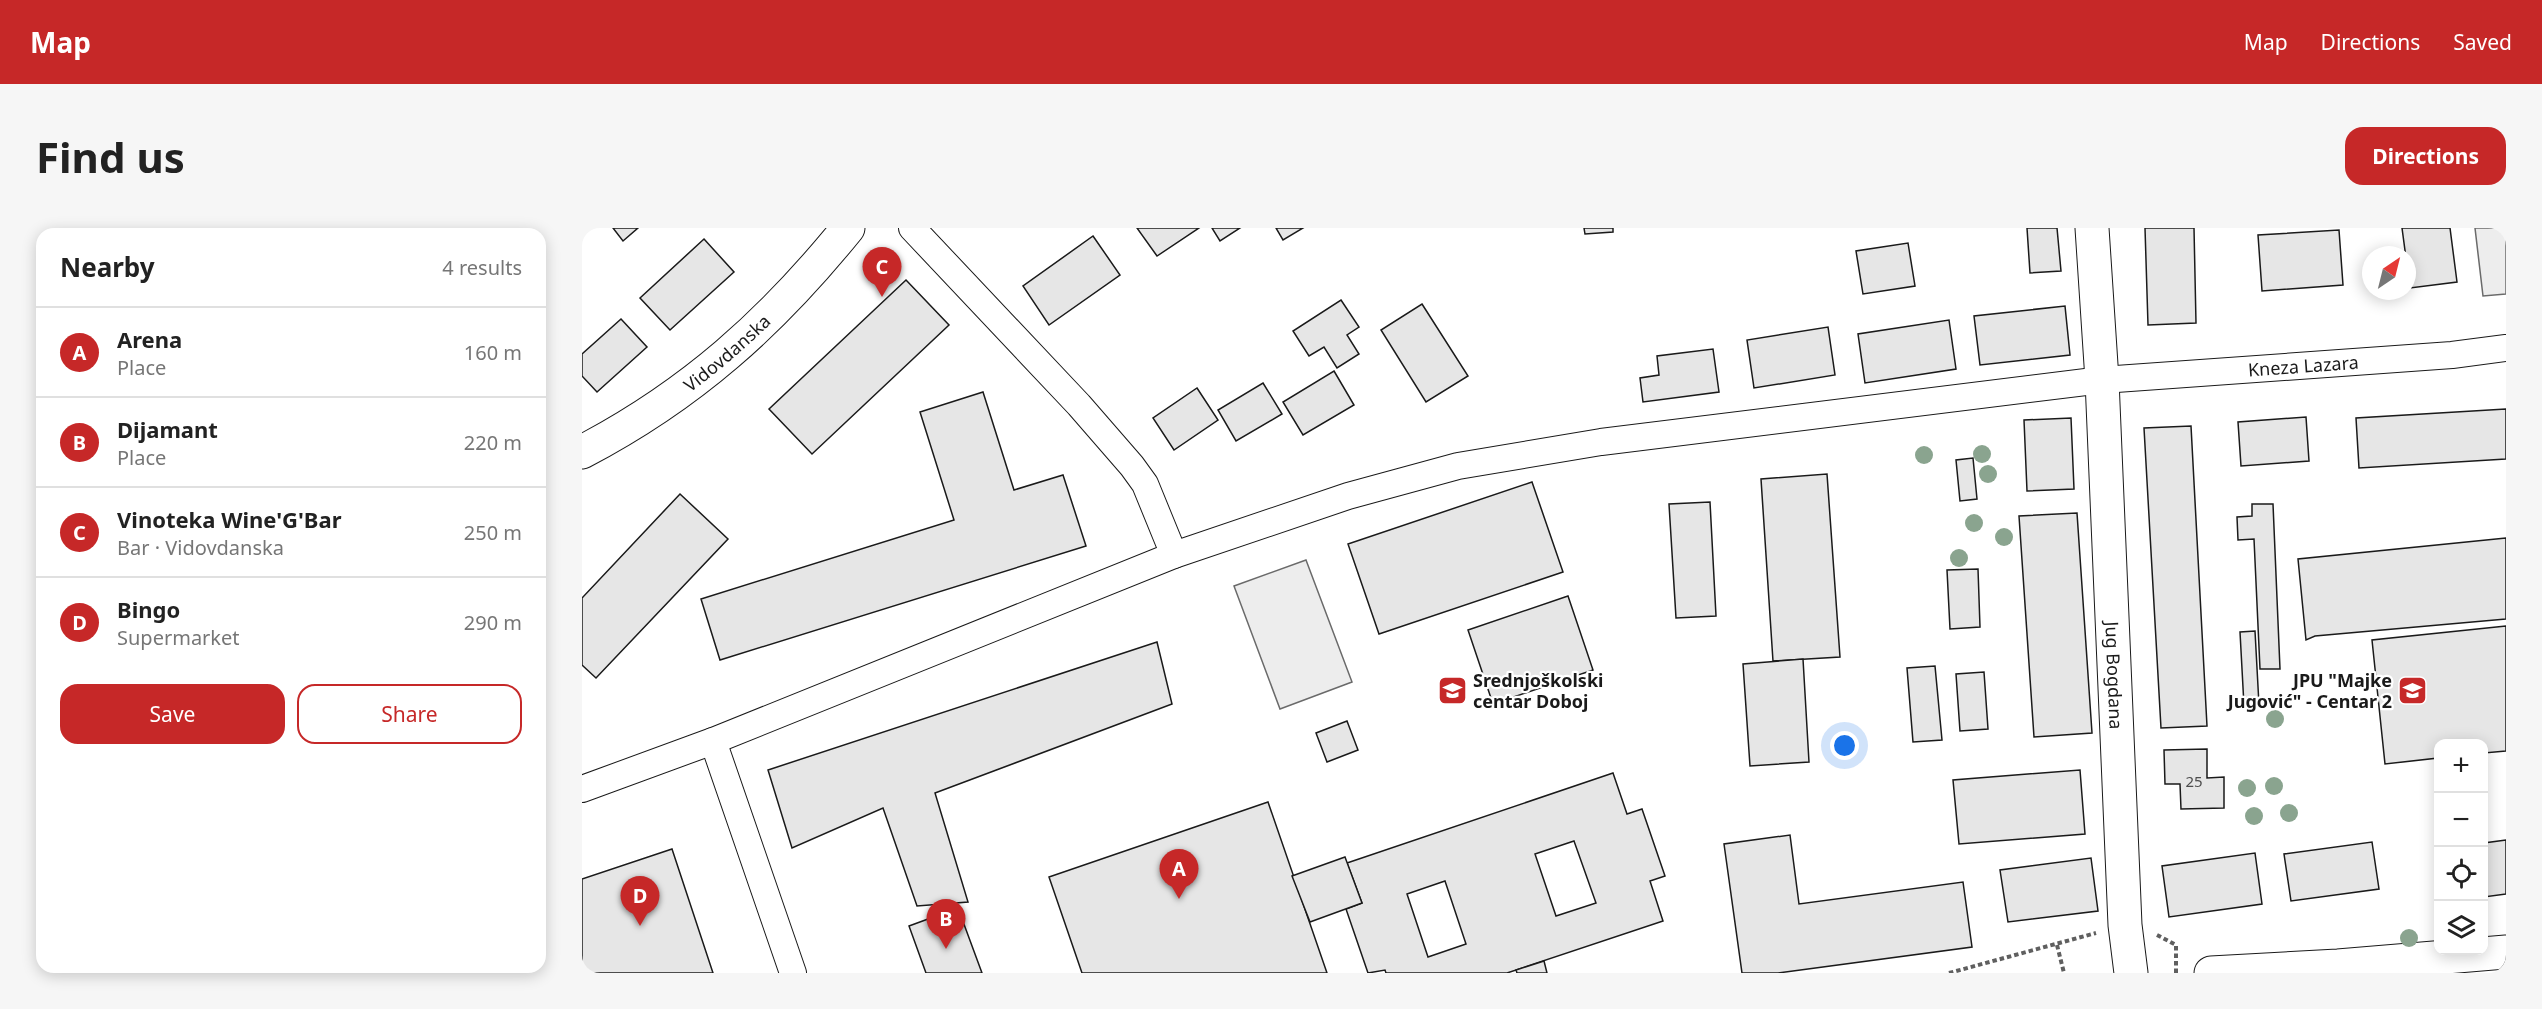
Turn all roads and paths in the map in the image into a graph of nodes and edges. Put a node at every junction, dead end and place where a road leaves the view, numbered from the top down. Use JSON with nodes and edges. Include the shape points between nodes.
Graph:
{"nodes":[{"id":1,"x":848,"y":228,"type":"edge"},
{"id":2,"x":912,"y":228,"type":"edge"},
{"id":3,"x":2092,"y":228,"type":"edge"},
{"id":4,"x":2506,"y":348,"type":"edge"},
{"id":5,"x":2102,"y":380,"type":"junction"},
{"id":6,"x":582,"y":452,"type":"edge"},
{"id":7,"x":1174,"y":555,"type":"junction"},
{"id":8,"x":713,"y":741,"type":"junction"},
{"id":9,"x":582,"y":789,"type":"edge"},
{"id":10,"x":2506,"y":952,"type":"edge"},
{"id":11,"x":793,"y":973,"type":"edge"},
{"id":12,"x":1949,"y":973,"type":"edge"},
{"id":13,"x":2064,"y":973,"type":"edge"},
{"id":14,"x":2131,"y":973,"type":"edge"},
{"id":15,"x":2211,"y":973,"type":"edge"}],
"edges":[{"from":1,"to":6,"type":"street","name":"Vidovdanska","via":[[804,282],[722,360],[636,423]]},
{"from":2,"to":7,"type":"street","via":[[1132,466],[1144,484]]},
{"from":3,"to":5,"type":"street","name":"Jug Bogdana"},
{"from":4,"to":5,"type":"street","name":"Kneza Lazara"},
{"from":5,"to":7,"type":"street","name":"Kneza Lazara","via":[[1601,442],[1458,466],[1348,496]]},
{"from":5,"to":14,"type":"street","name":"Jug Bogdana","via":[[2125,925]]},
{"from":7,"to":8,"type":"street","name":"Kneza Lazara"},
{"from":8,"to":9,"type":"street","name":"Kneza Lazara"},
{"from":8,"to":11,"type":"street"},
{"from":10,"to":15,"type":"street"},
{"from":12,"to":13,"type":"path","via":[[2057,945]]}]}
